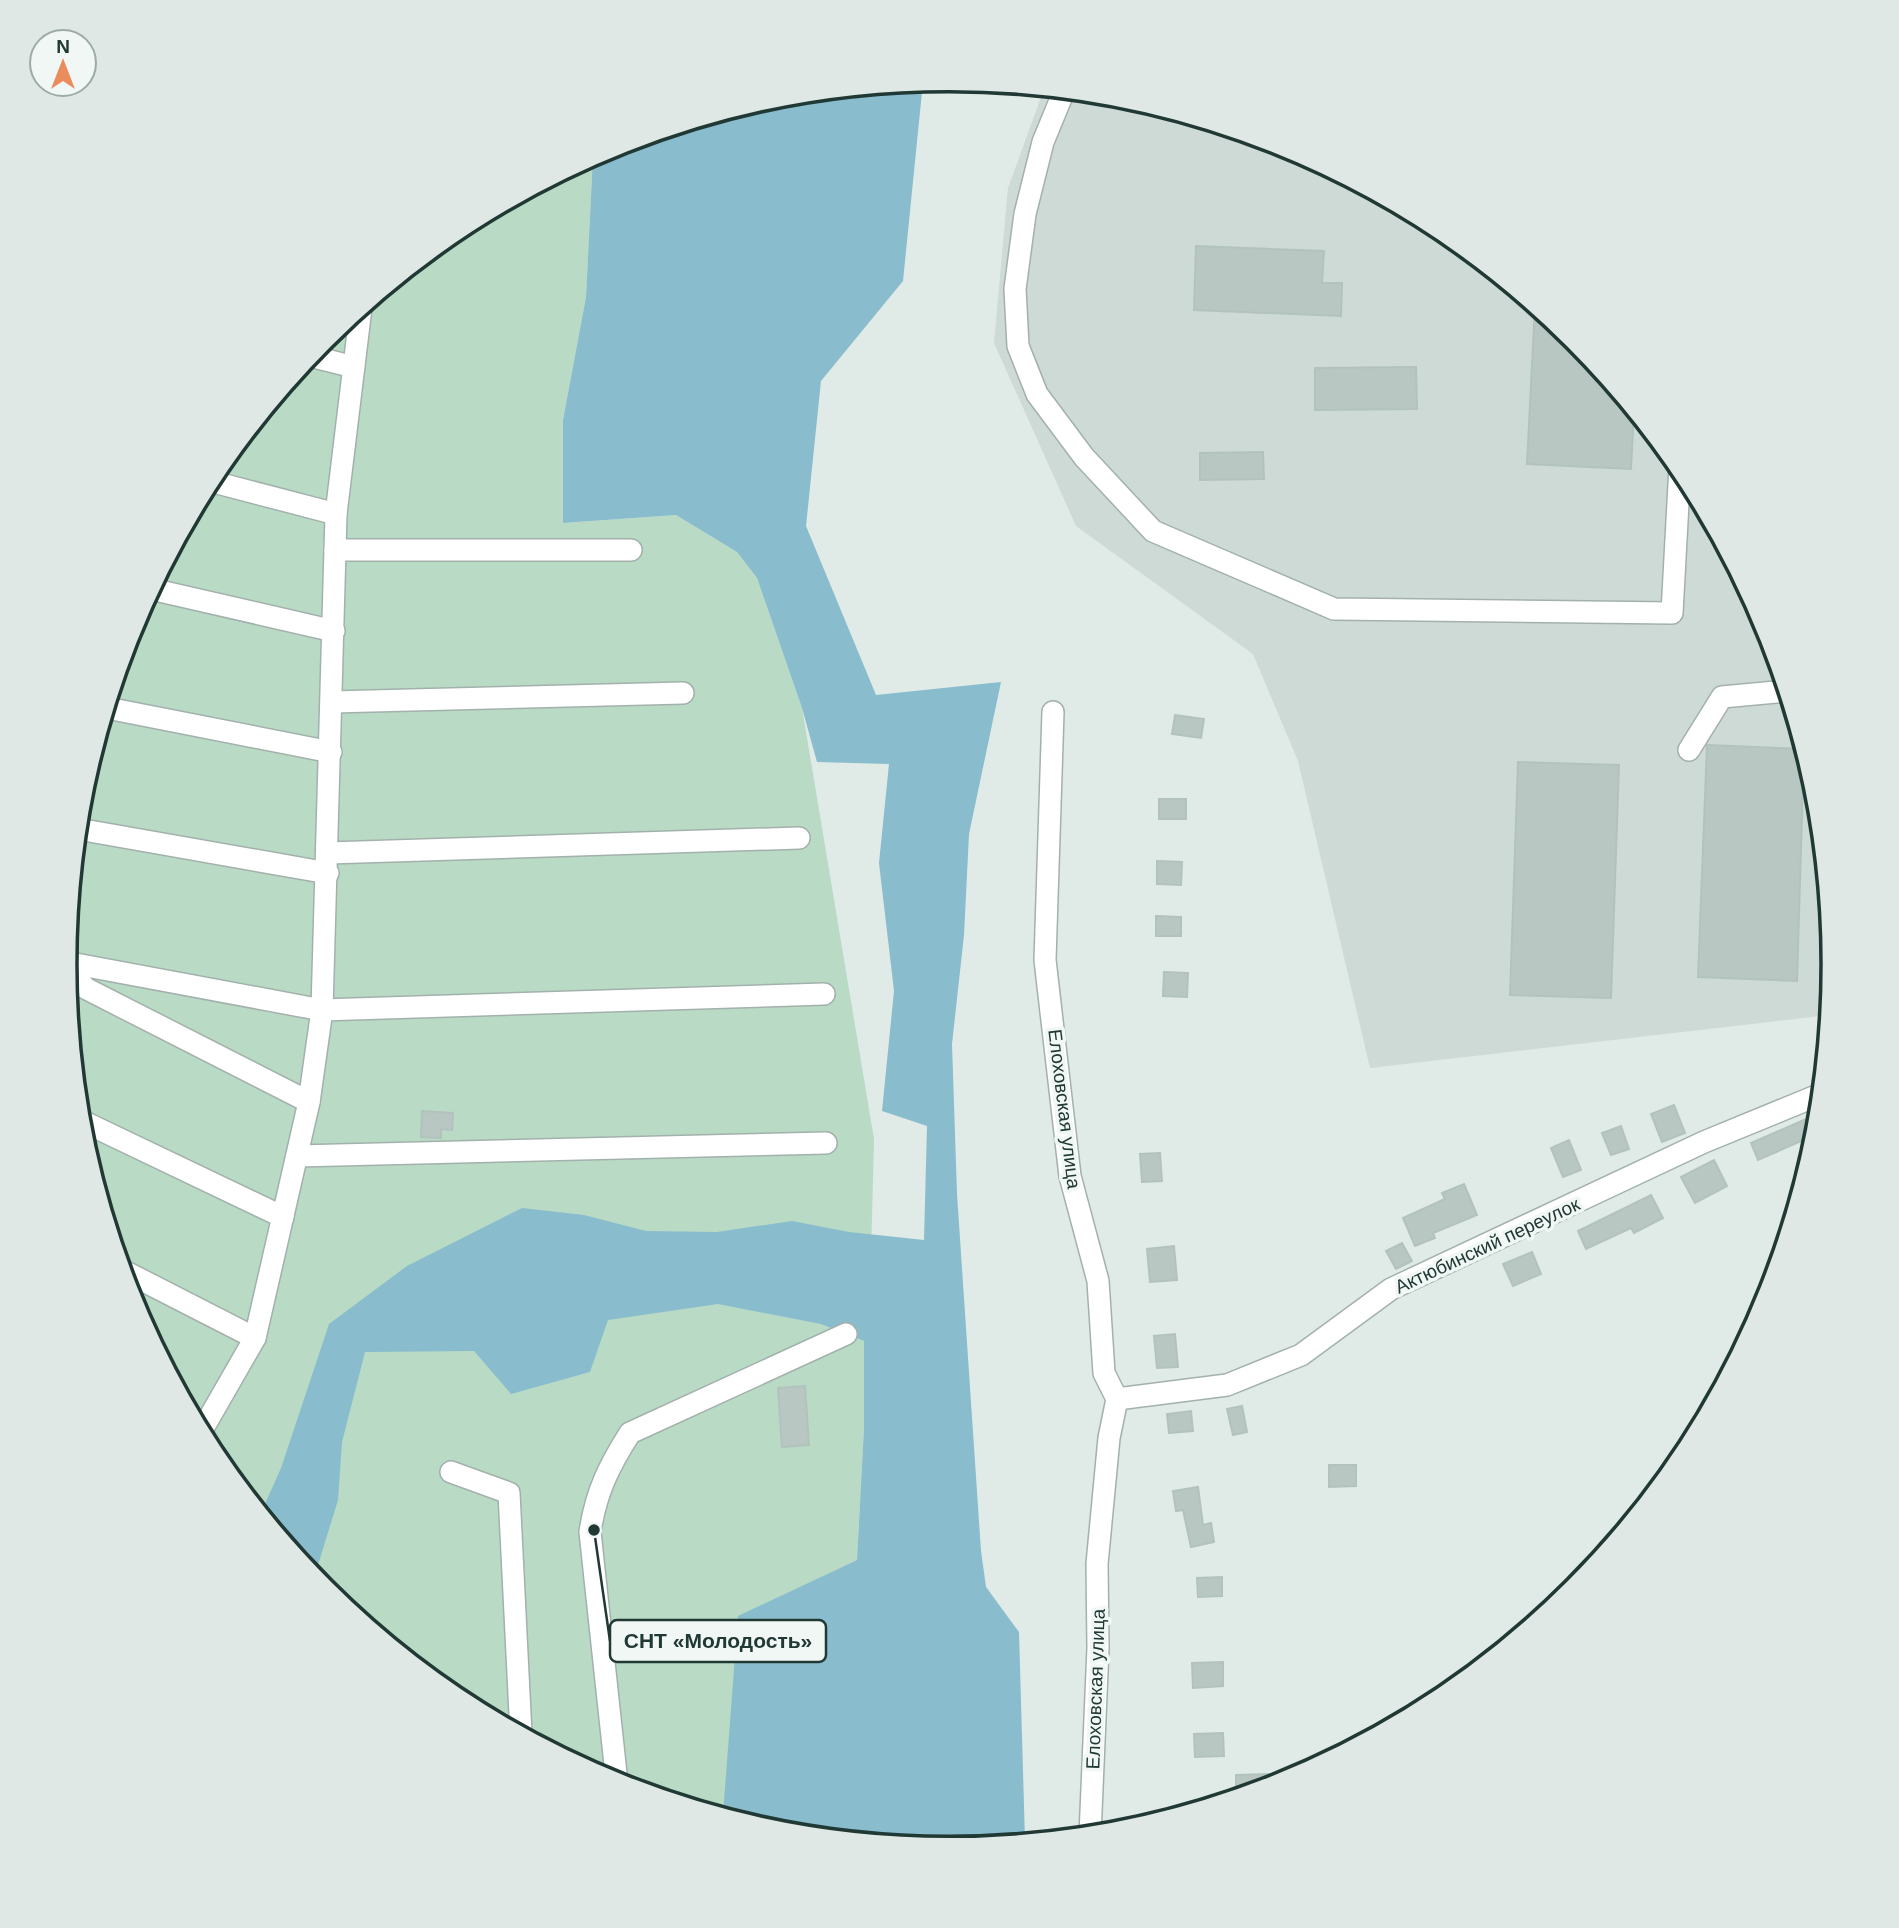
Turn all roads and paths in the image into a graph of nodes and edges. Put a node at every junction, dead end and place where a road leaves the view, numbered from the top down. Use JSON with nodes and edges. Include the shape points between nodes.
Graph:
{"nodes":[{"id":1,"x":1060,"y":99,"type":"edge"},
{"id":2,"x":359,"y":322,"type":"edge"},
{"id":3,"x":322,"y":359,"type":"edge"},
{"id":4,"x":354,"y":367,"type":"junction"},
{"id":5,"x":221,"y":484,"type":"edge"},
{"id":6,"x":1679,"y":485,"type":"edge"},
{"id":7,"x":336,"y":514,"type":"junction"},
{"id":8,"x":335,"y":550,"type":"junction"},
{"id":9,"x":631,"y":550,"type":"dead end"},
{"id":10,"x":161,"y":591,"type":"edge"},
{"id":11,"x":334,"y":631,"type":"junction"},
{"id":12,"x":1778,"y":692,"type":"edge"},
{"id":13,"x":683,"y":693,"type":"dead end"},
{"id":14,"x":332,"y":702,"type":"junction"},
{"id":15,"x":115,"y":710,"type":"edge"},
{"id":16,"x":1053,"y":712,"type":"dead end"},
{"id":17,"x":1689,"y":750,"type":"dead end"},
{"id":18,"x":331,"y":752,"type":"junction"},
{"id":19,"x":88,"y":830,"type":"edge"},
{"id":20,"x":799,"y":838,"type":"dead end"},
{"id":21,"x":328,"y":863,"type":"junction"},
{"id":22,"x":77,"y":964,"type":"edge"},
{"id":23,"x":78,"y":978,"type":"edge"},
{"id":24,"x":824,"y":994,"type":"dead end"},
{"id":25,"x":322,"y":1010,"type":"junction"},
{"id":26,"x":1811,"y":1098,"type":"edge"},
{"id":27,"x":309,"y":1102,"type":"junction"},
{"id":28,"x":93,"y":1126,"type":"edge"},
{"id":29,"x":826,"y":1143,"type":"dead end"},
{"id":30,"x":297,"y":1156,"type":"junction"},
{"id":31,"x":283,"y":1217,"type":"junction"},
{"id":32,"x":135,"y":1277,"type":"edge"},
{"id":33,"x":846,"y":1334,"type":"dead end"},
{"id":34,"x":255,"y":1338,"type":"junction"},
{"id":35,"x":1117,"y":1399,"type":"junction"},
{"id":36,"x":207,"y":1421,"type":"edge"},
{"id":37,"x":451,"y":1472,"type":"dead end"},
{"id":38,"x":521,"y":1724,"type":"edge"},
{"id":39,"x":616,"y":1770,"type":"edge"},
{"id":40,"x":1090,"y":1825,"type":"edge"}],
"edges":[{"from":1,"to":6,"type":"street","via":[[1043,142],[1025,214],[1015,289],[1018,346],[1037,394],[1084,457],[1153,531],[1334,609],[1672,612]]},
{"from":2,"to":4,"type":"street"},
{"from":3,"to":4,"type":"street"},
{"from":4,"to":7,"type":"street"},
{"from":5,"to":7,"type":"street"},
{"from":7,"to":8,"type":"street"},
{"from":8,"to":9,"type":"street"},
{"from":8,"to":11,"type":"street"},
{"from":10,"to":11,"type":"street"},
{"from":11,"to":14,"type":"street"},
{"from":12,"to":17,"type":"street","via":[[1722,697]]},
{"from":13,"to":14,"type":"street"},
{"from":14,"to":18,"type":"street"},
{"from":15,"to":18,"type":"street"},
{"from":16,"to":35,"type":"street","name":"Елоховская улица","via":[[1045,960],[1070,1176],[1098,1281],[1104,1373]]},
{"from":18,"to":21,"type":"street"},
{"from":19,"to":21,"type":"street"},
{"from":20,"to":21,"type":"street"},
{"from":21,"to":25,"type":"street"},
{"from":22,"to":25,"type":"street"},
{"from":23,"to":27,"type":"street","via":[[85,988]]},
{"from":24,"to":25,"type":"street"},
{"from":25,"to":27,"type":"street"},
{"from":26,"to":35,"type":"street","name":"Актюбинский переулок","via":[[1704,1142],[1391,1289],[1301,1355],[1227,1385]]},
{"from":27,"to":30,"type":"street"},
{"from":28,"to":31,"type":"street"},
{"from":29,"to":30,"type":"street"},
{"from":30,"to":31,"type":"street"},
{"from":31,"to":34,"type":"street"},
{"from":32,"to":34,"type":"street"},
{"from":33,"to":39,"type":"street","via":[[630,1433],[614,1457],[595,1497],[590,1532]]},
{"from":34,"to":36,"type":"street"},
{"from":35,"to":40,"type":"street","name":"Елоховская улица","via":[[1097,1564]]},
{"from":37,"to":38,"type":"street","via":[[509,1493]]}]}
